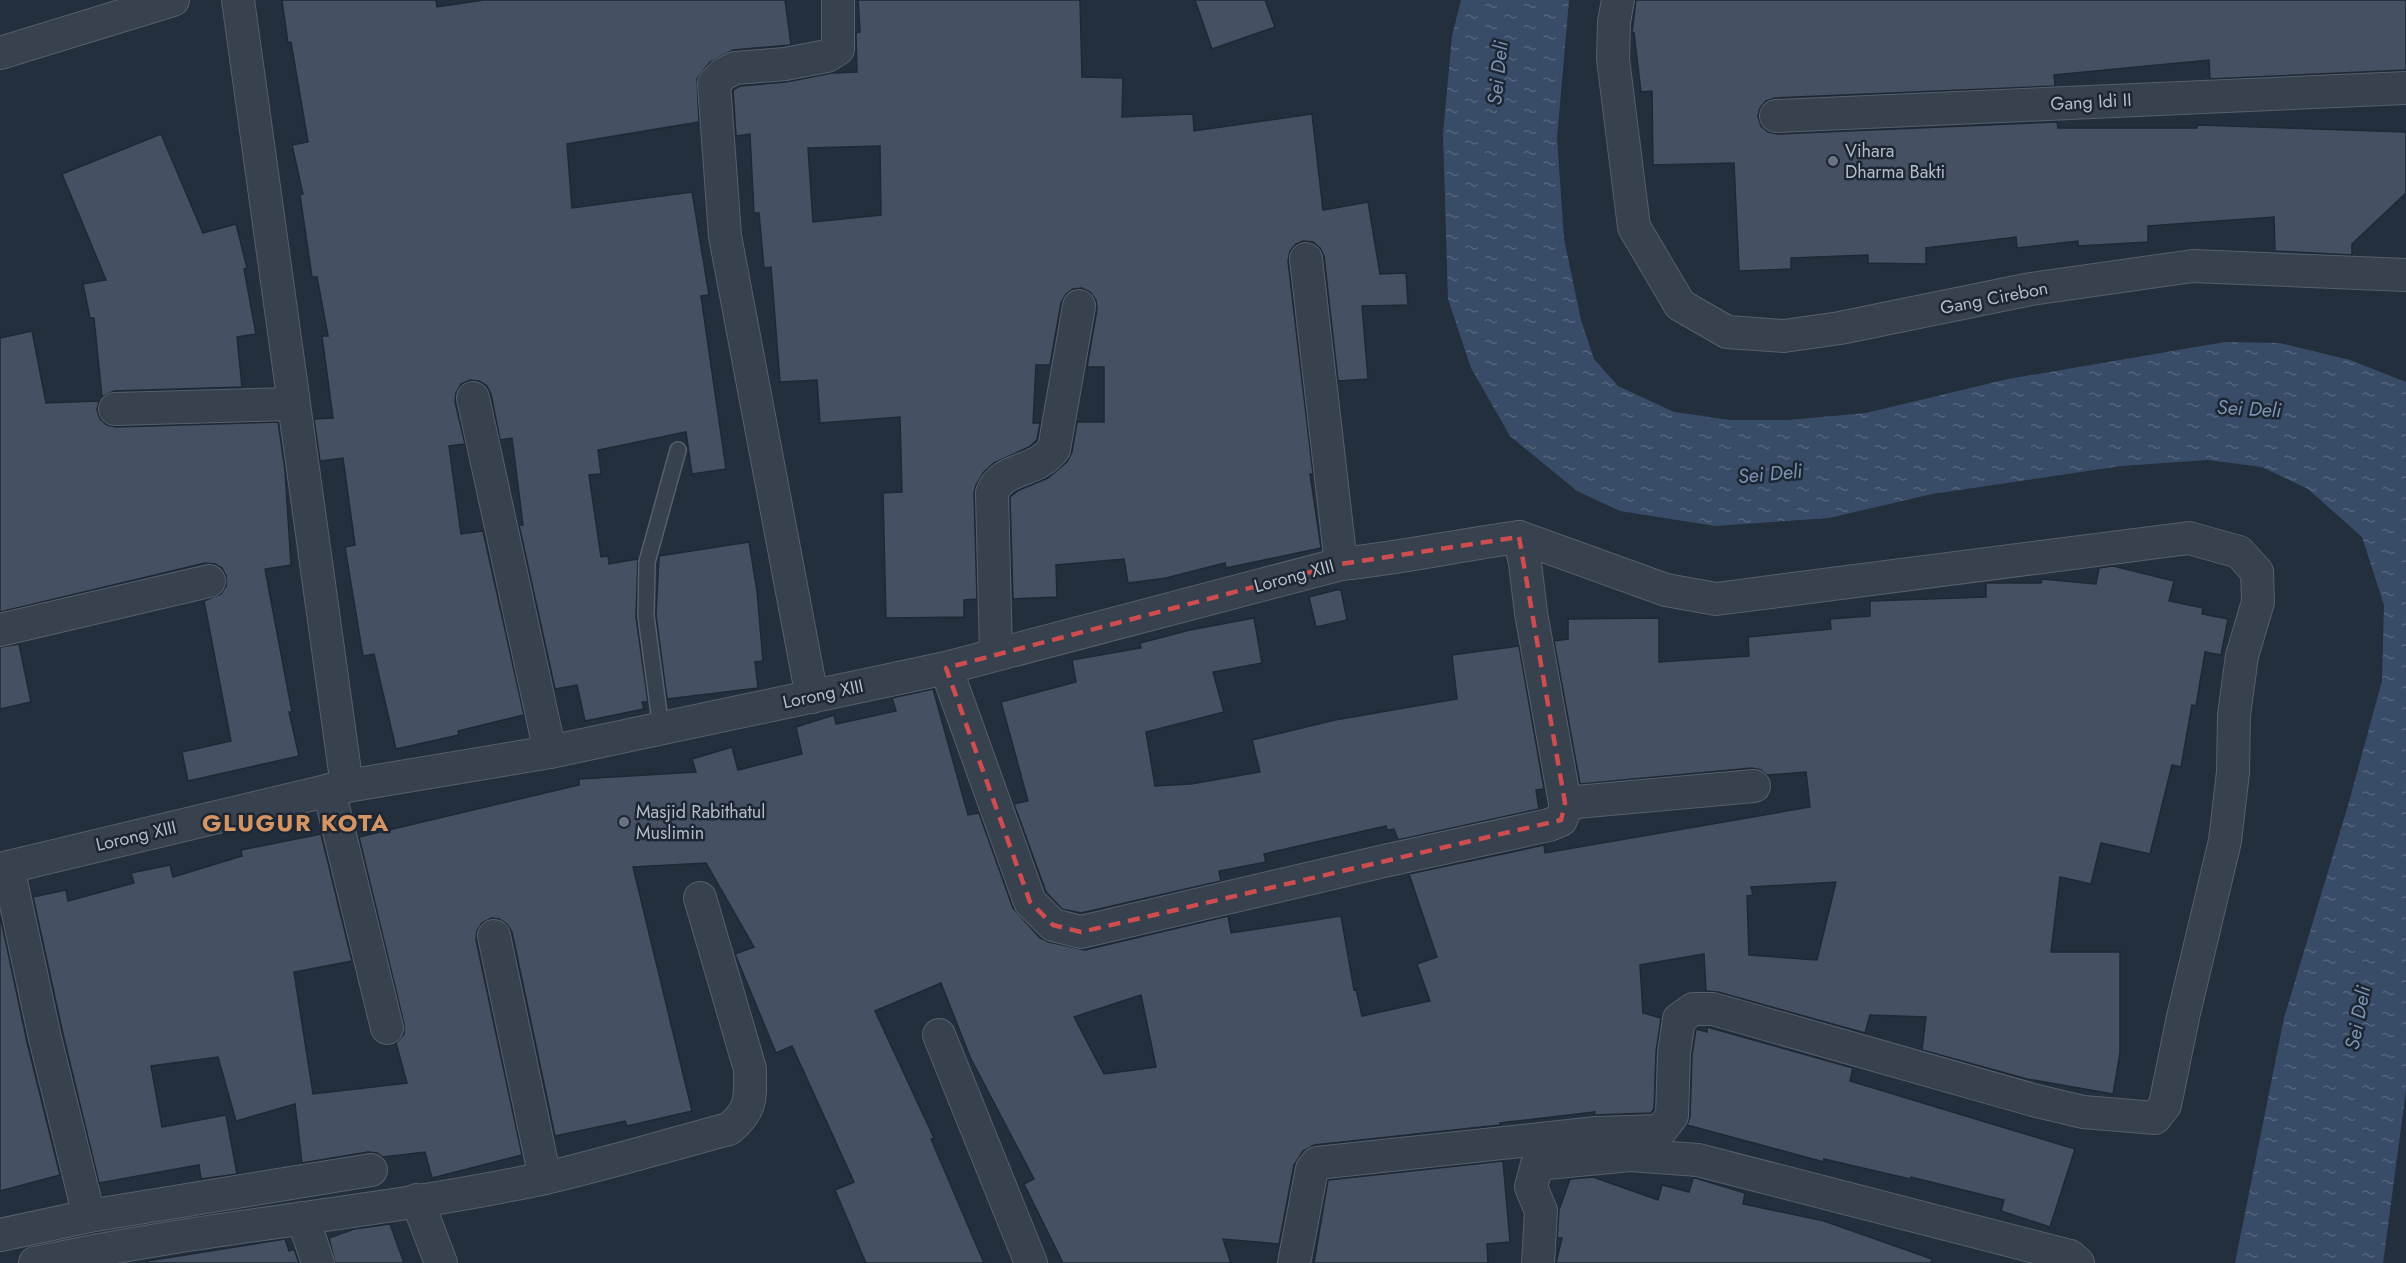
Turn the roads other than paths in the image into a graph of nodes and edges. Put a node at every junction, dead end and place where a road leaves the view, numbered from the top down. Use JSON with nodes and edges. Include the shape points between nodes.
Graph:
{"nodes":[{"id":1,"x":173,"y":0,"type":"edge"},
{"id":2,"x":238,"y":0,"type":"edge"},
{"id":3,"x":838,"y":0,"type":"edge"},
{"id":4,"x":1618,"y":0,"type":"edge"},
{"id":5,"x":0,"y":53,"type":"edge"},
{"id":6,"x":2406,"y":88,"type":"edge"},
{"id":7,"x":1776,"y":116,"type":"dead end"},
{"id":8,"x":1306,"y":259,"type":"dead end"},
{"id":9,"x":2406,"y":275,"type":"edge"},
{"id":10,"x":1079,"y":306,"type":"dead end"},
{"id":11,"x":473,"y":398,"type":"dead end"},
{"id":12,"x":293,"y":404,"type":"junction"},
{"id":13,"x":115,"y":409,"type":"dead end"},
{"id":14,"x":678,"y":450,"type":"dead end"},
{"id":15,"x":1519,"y":537,"type":"junction"},
{"id":16,"x":1341,"y":564,"type":"junction"},
{"id":17,"x":209,"y":581,"type":"dead end"},
{"id":18,"x":0,"y":630,"type":"edge"},
{"id":19,"x":996,"y":654,"type":"junction"},
{"id":20,"x":946,"y":668,"type":"junction"},
{"id":21,"x":812,"y":697,"type":"junction"},
{"id":22,"x":660,"y":728,"type":"junction"},
{"id":23,"x":550,"y":752,"type":"junction"},
{"id":24,"x":1754,"y":786,"type":"dead end"},
{"id":25,"x":338,"y":788,"type":"junction"},
{"id":26,"x":1565,"y":803,"type":"junction"},
{"id":27,"x":4,"y":868,"type":"edge"},
{"id":28,"x":700,"y":898,"type":"dead end"},
{"id":29,"x":494,"y":936,"type":"dead end"},
{"id":30,"x":387,"y":1028,"type":"dead end"},
{"id":31,"x":939,"y":1035,"type":"dead end"},
{"id":32,"x":371,"y":1170,"type":"dead end"},
{"id":33,"x":545,"y":1178,"type":"junction"},
{"id":34,"x":417,"y":1200,"type":"junction"},
{"id":35,"x":89,"y":1216,"type":"junction"},
{"id":36,"x":303,"y":1218,"type":"junction"},
{"id":37,"x":2,"y":1235,"type":"edge"},
{"id":38,"x":15,"y":1263,"type":"edge"},
{"id":39,"x":34,"y":1263,"type":"edge"},
{"id":40,"x":318,"y":1263,"type":"edge"},
{"id":41,"x":441,"y":1263,"type":"edge"},
{"id":42,"x":1031,"y":1263,"type":"edge"},
{"id":43,"x":1294,"y":1263,"type":"edge"},
{"id":44,"x":1538,"y":1263,"type":"edge"},
{"id":45,"x":2078,"y":1263,"type":"edge"}],
"edges":[{"from":1,"to":5,"type":"street"},
{"from":2,"to":12,"type":"street"},
{"from":3,"to":21,"type":"street","via":[[838,49],[826,56],[785,64],[735,68],[714,84],[725,236]]},
{"from":4,"to":9,"type":"street","name":"Gang Cirebon","via":[[1613,59],[1634,227],[1680,305],[1727,332],[1784,336],[2031,290],[2193,266]]},
{"from":6,"to":7,"type":"street","name":"Gang Idi II"},
{"from":8,"to":16,"type":"street","name":"Lorong XIII"},
{"from":10,"to":19,"type":"street","via":[[1054,449],[1037,465],[1001,478],[992,493]]},
{"from":11,"to":23,"type":"street"},
{"from":12,"to":13,"type":"street"},
{"from":12,"to":25,"type":"street"},
{"from":14,"to":22,"type":"lane","via":[[647,562],[646,616]]},
{"from":15,"to":16,"type":"street"},
{"from":15,"to":26,"type":"street"},
{"from":15,"to":43,"type":"street","via":[[1666,590],[1716,599],[2189,538],[2239,552],[2257,572],[2258,602],[2242,656],[2225,841],[2165,1105],[2155,1118],[2083,1112],[1713,1009],[1693,1009],[1679,1018],[1672,1116],[1660,1131],[1596,1133],[1317,1163],[1312,1169]]},
{"from":16,"to":19,"type":"street","name":"Lorong XIII"},
{"from":17,"to":18,"type":"street"},
{"from":19,"to":20,"type":"street","name":"Lorong XIII"},
{"from":20,"to":21,"type":"street","name":"Lorong XIII"},
{"from":20,"to":26,"type":"street","via":[[1030,902],[1053,925],[1081,932],[1549,825],[1561,820]]},
{"from":21,"to":22,"type":"street","name":"Lorong XIII"},
{"from":22,"to":23,"type":"street","name":"Lorong XIII"},
{"from":23,"to":25,"type":"street","name":"Lorong XIII"},
{"from":24,"to":26,"type":"street"},
{"from":25,"to":27,"type":"street","name":"Lorong XIII"},
{"from":25,"to":30,"type":"street"},
{"from":27,"to":35,"type":"street"},
{"from":28,"to":33,"type":"street","via":[[750,1069],[750,1097],[743,1117],[729,1129]]},
{"from":29,"to":33,"type":"street"},
{"from":31,"to":42,"type":"street"},
{"from":32,"to":35,"type":"street"},
{"from":33,"to":34,"type":"street"},
{"from":34,"to":36,"type":"street"},
{"from":34,"to":41,"type":"street"},
{"from":35,"to":37,"type":"street"},
{"from":36,"to":39,"type":"street"},
{"from":36,"to":40,"type":"street"},
{"from":37,"to":38,"type":"street"},
{"from":44,"to":45,"type":"street","via":[[1541,1211],[1531,1188],[1537,1164],[1630,1155],[1698,1160],[2070,1256]]}]}
